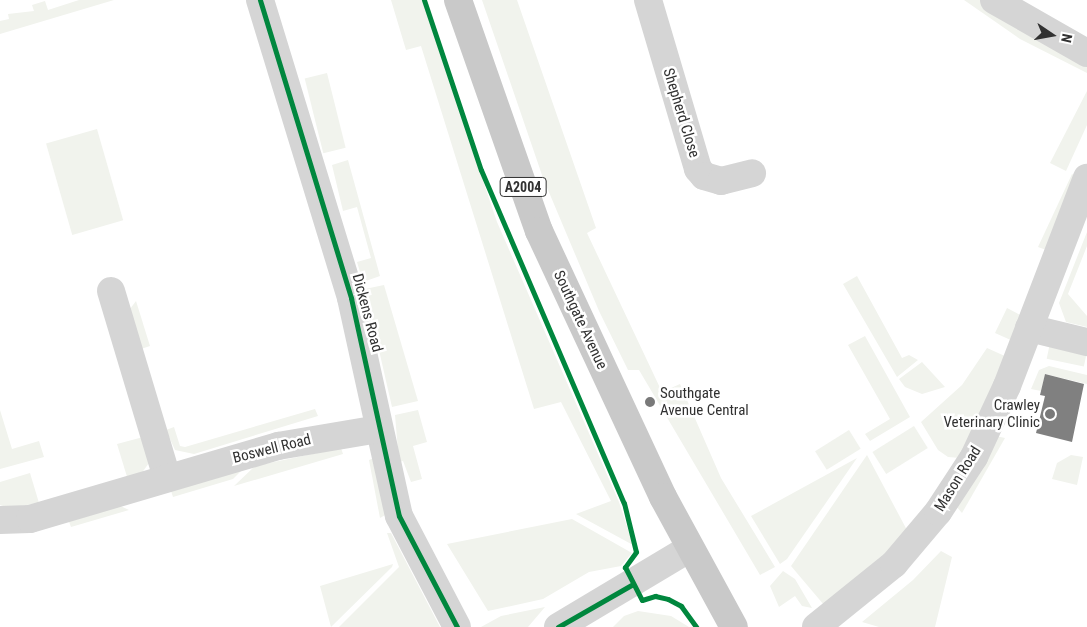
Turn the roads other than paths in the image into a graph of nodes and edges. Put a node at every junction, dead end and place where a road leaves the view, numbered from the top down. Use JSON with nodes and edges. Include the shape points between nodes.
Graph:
{"nodes":[{"id":1,"x":260,"y":0,"type":"edge"},
{"id":2,"x":458,"y":0,"type":"edge"},
{"id":3,"x":648,"y":0,"type":"edge"},
{"id":4,"x":994,"y":0,"type":"edge"},
{"id":5,"x":1087,"y":53,"type":"edge"},
{"id":6,"x":752,"y":173,"type":"dead end"},
{"id":7,"x":1087,"y":178,"type":"edge"},
{"id":8,"x":111,"y":291,"type":"dead end"},
{"id":9,"x":1029,"y":328,"type":"junction"},
{"id":10,"x":1087,"y":342,"type":"edge"},
{"id":11,"x":379,"y":428,"type":"junction"},
{"id":12,"x":167,"y":478,"type":"junction"},
{"id":13,"x":0,"y":520,"type":"edge"},
{"id":14,"x":690,"y":548,"type":"junction"},
{"id":15,"x":457,"y":627,"type":"edge"},
{"id":16,"x":558,"y":627,"type":"edge"},
{"id":17,"x":734,"y":627,"type":"edge"},
{"id":18,"x":816,"y":627,"type":"edge"}],
"edges":[{"from":1,"to":11,"type":"street","name":"Dickens Road","via":[[349,291]]},
{"from":2,"to":14,"type":"main road","name":"Southgate Avenue","number":"A2004","via":[[539,231]]},
{"from":3,"to":6,"type":"street","name":"Shepherd Close","via":[[698,169],[704,176],[721,181]]},
{"from":4,"to":5,"type":"street"},
{"from":7,"to":9,"type":"street","name":"Mason Road"},
{"from":8,"to":12,"type":"street"},
{"from":9,"to":10,"type":"street"},
{"from":9,"to":18,"type":"street","name":"Mason Road","via":[[990,424],[938,512],[894,564]]},
{"from":11,"to":12,"type":"street","name":"Boswell Road","via":[[278,446]]},
{"from":11,"to":15,"type":"street","name":"Dickens Road","via":[[399,516]]},
{"from":12,"to":13,"type":"street","name":"Boswell Road","via":[[30,519]]},
{"from":14,"to":16,"type":"street"},
{"from":14,"to":17,"type":"main road","name":"Southgate Avenue","number":"A2004"}]}
